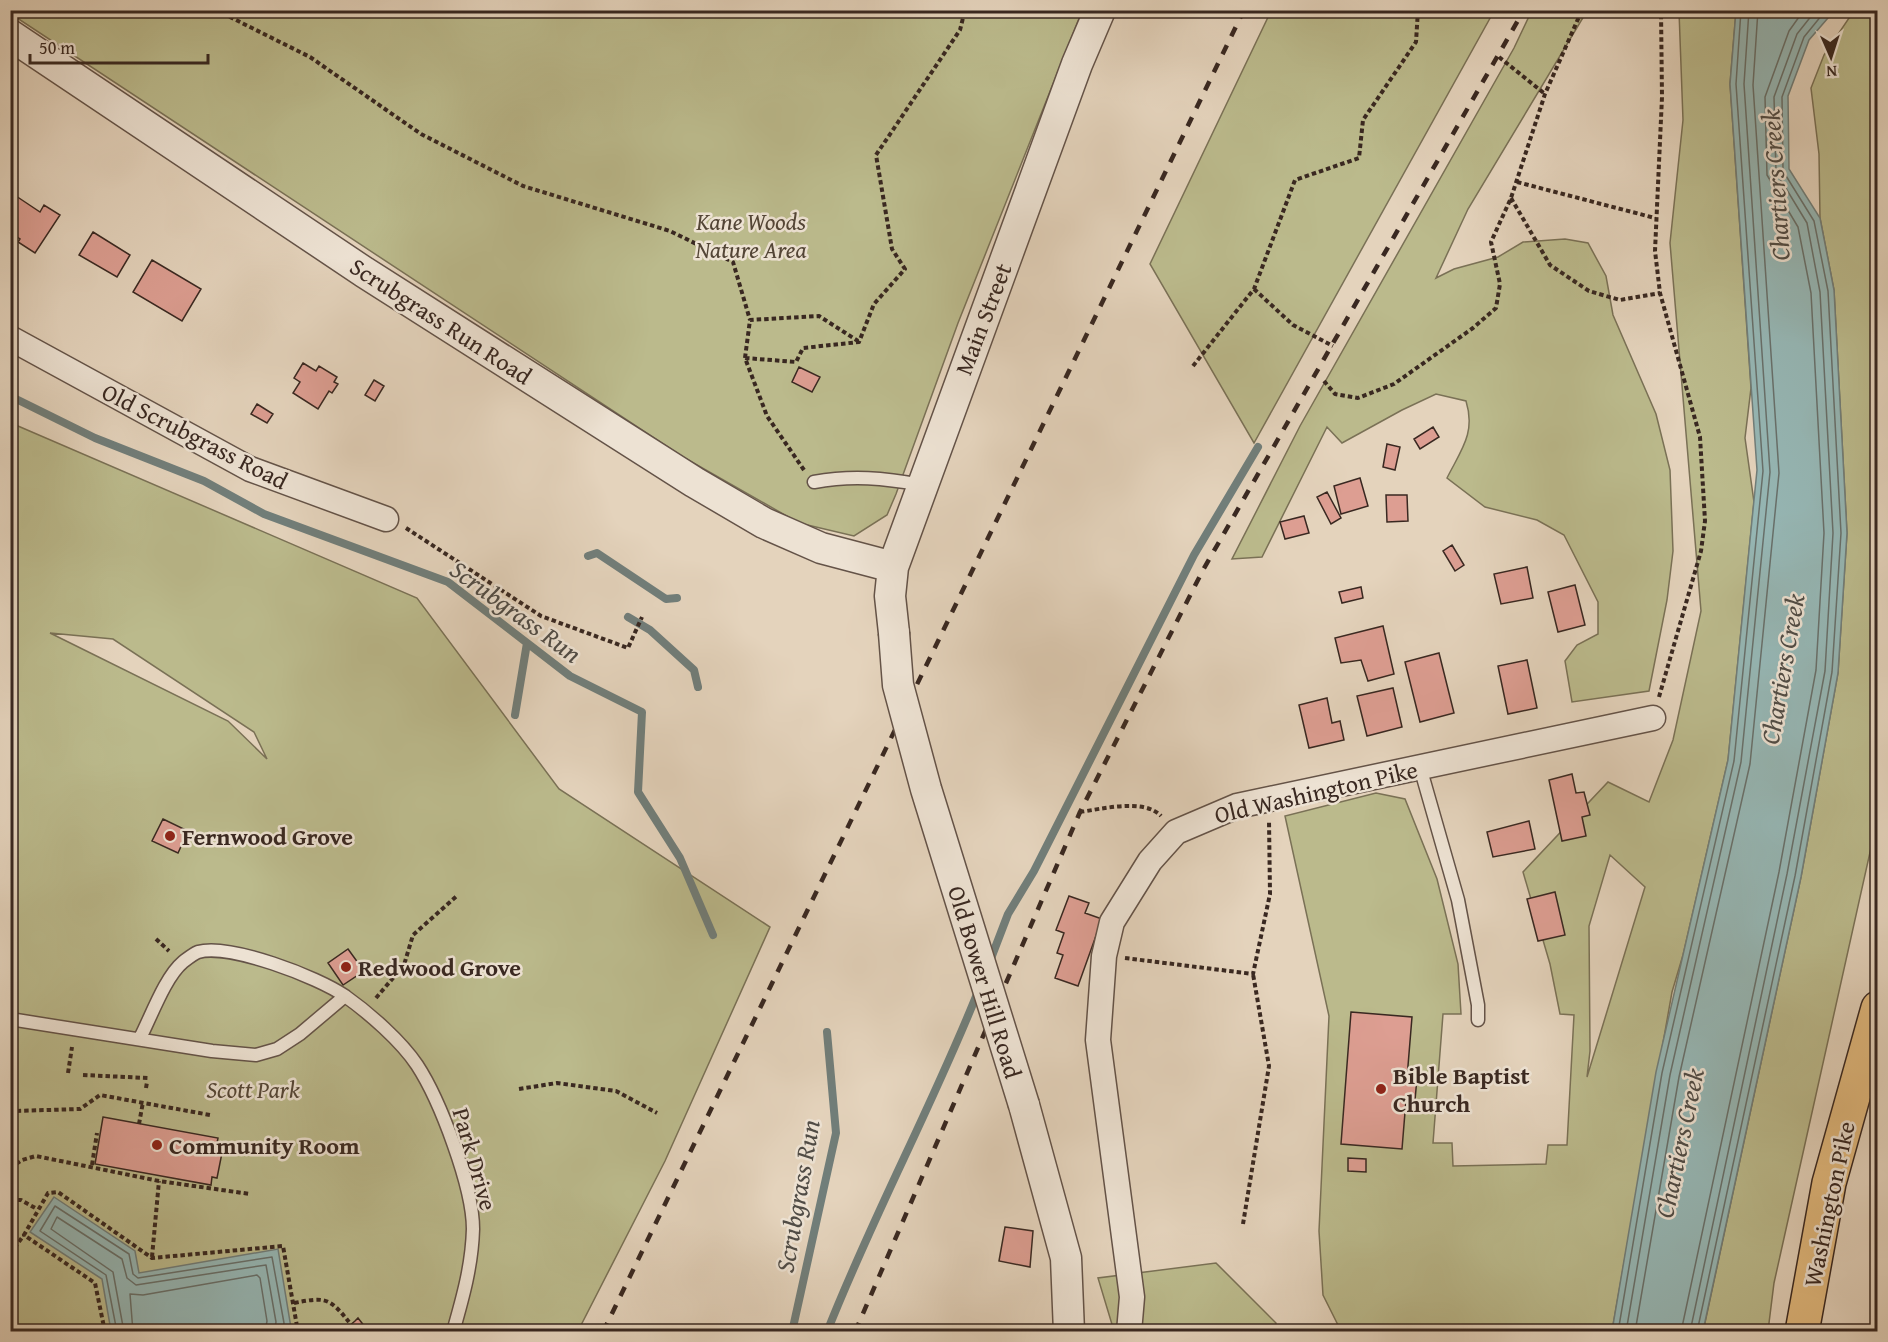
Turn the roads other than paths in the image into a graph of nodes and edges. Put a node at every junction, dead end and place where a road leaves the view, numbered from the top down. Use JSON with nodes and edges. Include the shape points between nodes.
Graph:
{"nodes":[{"id":1,"x":1100,"y":10,"type":"edge"},
{"id":2,"x":10,"y":35,"type":"edge"},
{"id":3,"x":10,"y":338,"type":"edge"},
{"id":4,"x":814,"y":482,"type":"road end"},
{"id":5,"x":922,"y":485,"type":"junction"},
{"id":6,"x":386,"y":519,"type":"road end"},
{"id":7,"x":893,"y":567,"type":"junction"},
{"id":8,"x":894,"y":633,"type":"joint"},
{"id":9,"x":1653,"y":718,"type":"road end"},
{"id":10,"x":1420,"y":767,"type":"junction"},
{"id":11,"x":345,"y":996,"type":"junction"},
{"id":12,"x":1878,"y":1008,"type":"edge"},
{"id":13,"x":10,"y":1019,"type":"edge"},
{"id":14,"x":1478,"y":1020,"type":"dead end"},
{"id":15,"x":140,"y":1038,"type":"junction"},
{"id":16,"x":453,"y":1332,"type":"edge"},
{"id":17,"x":1068,"y":1332,"type":"edge"},
{"id":18,"x":1129,"y":1332,"type":"edge"},
{"id":19,"x":1803,"y":1332,"type":"edge"}],
"edges":[{"from":1,"to":5,"type":"street","name":"Main Street"},
{"from":2,"to":7,"type":"street","name":"Scrubgrass Run Road","via":[[364,272],[694,482],[764,523],[821,548]]},
{"from":3,"to":6,"type":"street","name":"Old Scrubgrass Road","via":[[250,469]]},
{"from":4,"to":5,"type":"lane","via":[[846,476]]},
{"from":5,"to":7,"type":"street","name":"Main Street"},
{"from":7,"to":8,"type":"street","name":"Main Street","via":[[890,596]]},
{"from":8,"to":17,"type":"street","name":"Old Bower Hill Road","bridge":true,"via":[[898,685],[1066,1258]]},
{"from":9,"to":10,"type":"street","name":"Old Washington Pike"},
{"from":10,"to":14,"type":"lane","via":[[1458,900]]},
{"from":10,"to":18,"type":"street","name":"Old Washington Pike","via":[[1237,806],[1176,832],[1150,861],[1112,922],[1104,956],[1098,1040],[1132,1297]]},
{"from":11,"to":15,"type":"lane","via":[[300,1034],[256,1055]]},
{"from":11,"to":15,"type":"lane","name":"Park Drive","via":[[329,985],[290,970],[225,951],[197,952],[175,971]]},
{"from":11,"to":16,"type":"lane","name":"Park Drive","via":[[365,1010],[417,1065],[446,1122],[473,1226],[469,1276]]},
{"from":12,"to":19,"type":"main road","name":"Washington Pike","via":[[1828,1183]]},
{"from":13,"to":15,"type":"lane"}]}
